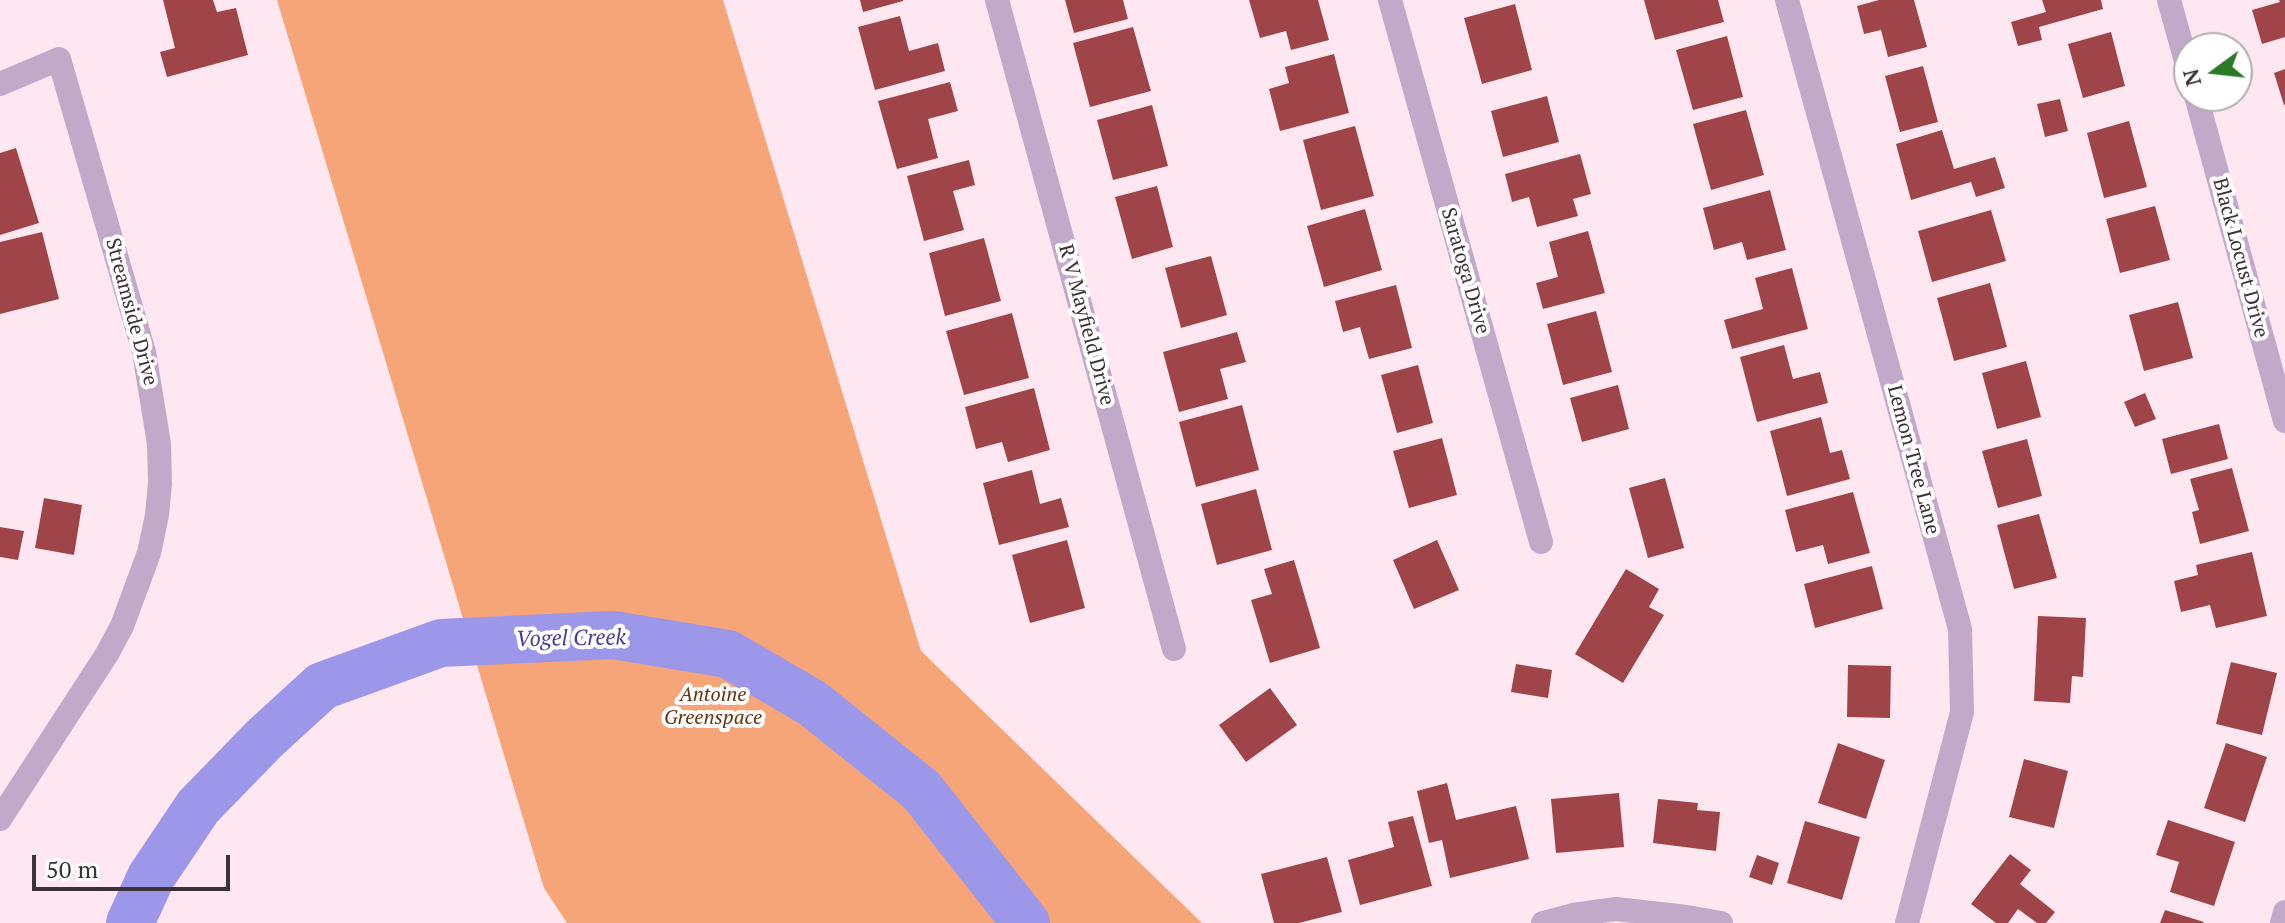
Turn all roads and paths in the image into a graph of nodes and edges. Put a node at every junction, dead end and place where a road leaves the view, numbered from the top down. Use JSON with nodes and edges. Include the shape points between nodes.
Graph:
{"nodes":[{"id":1,"x":997,"y":0,"type":"edge"},
{"id":2,"x":1390,"y":0,"type":"edge"},
{"id":3,"x":1787,"y":0,"type":"edge"},
{"id":4,"x":2169,"y":0,"type":"edge"},
{"id":5,"x":2178,"y":32,"type":"edge"},
{"id":6,"x":0,"y":84,"type":"edge"},
{"id":7,"x":2200,"y":112,"type":"edge"},
{"id":8,"x":2285,"y":421,"type":"edge"},
{"id":9,"x":1541,"y":542,"type":"dead end"},
{"id":10,"x":1174,"y":649,"type":"dead end"},
{"id":11,"x":0,"y":819,"type":"edge"},
{"id":12,"x":2285,"y":912,"type":"edge"},
{"id":13,"x":1543,"y":923,"type":"edge"},
{"id":14,"x":1721,"y":923,"type":"edge"},
{"id":15,"x":1907,"y":923,"type":"edge"},
{"id":16,"x":2282,"y":923,"type":"edge"}],
"edges":[{"from":1,"to":10,"type":"street","name":"R V Mayfield Drive"},
{"from":2,"to":9,"type":"street","name":"Saratoga Drive"},
{"from":3,"to":15,"type":"street","name":"Lemon Tree Lane","via":[[1960,629],[1962,712]]},
{"from":4,"to":5,"type":"street"},
{"from":6,"to":11,"type":"street","name":"Streamside Drive","via":[[59,59],[144,352],[160,483],[149,553],[122,626]]},
{"from":7,"to":8,"type":"street","name":"Black Locust Drive"},
{"from":12,"to":16,"type":"street"},
{"from":13,"to":14,"type":"street","via":[[1616,909]]}]}
